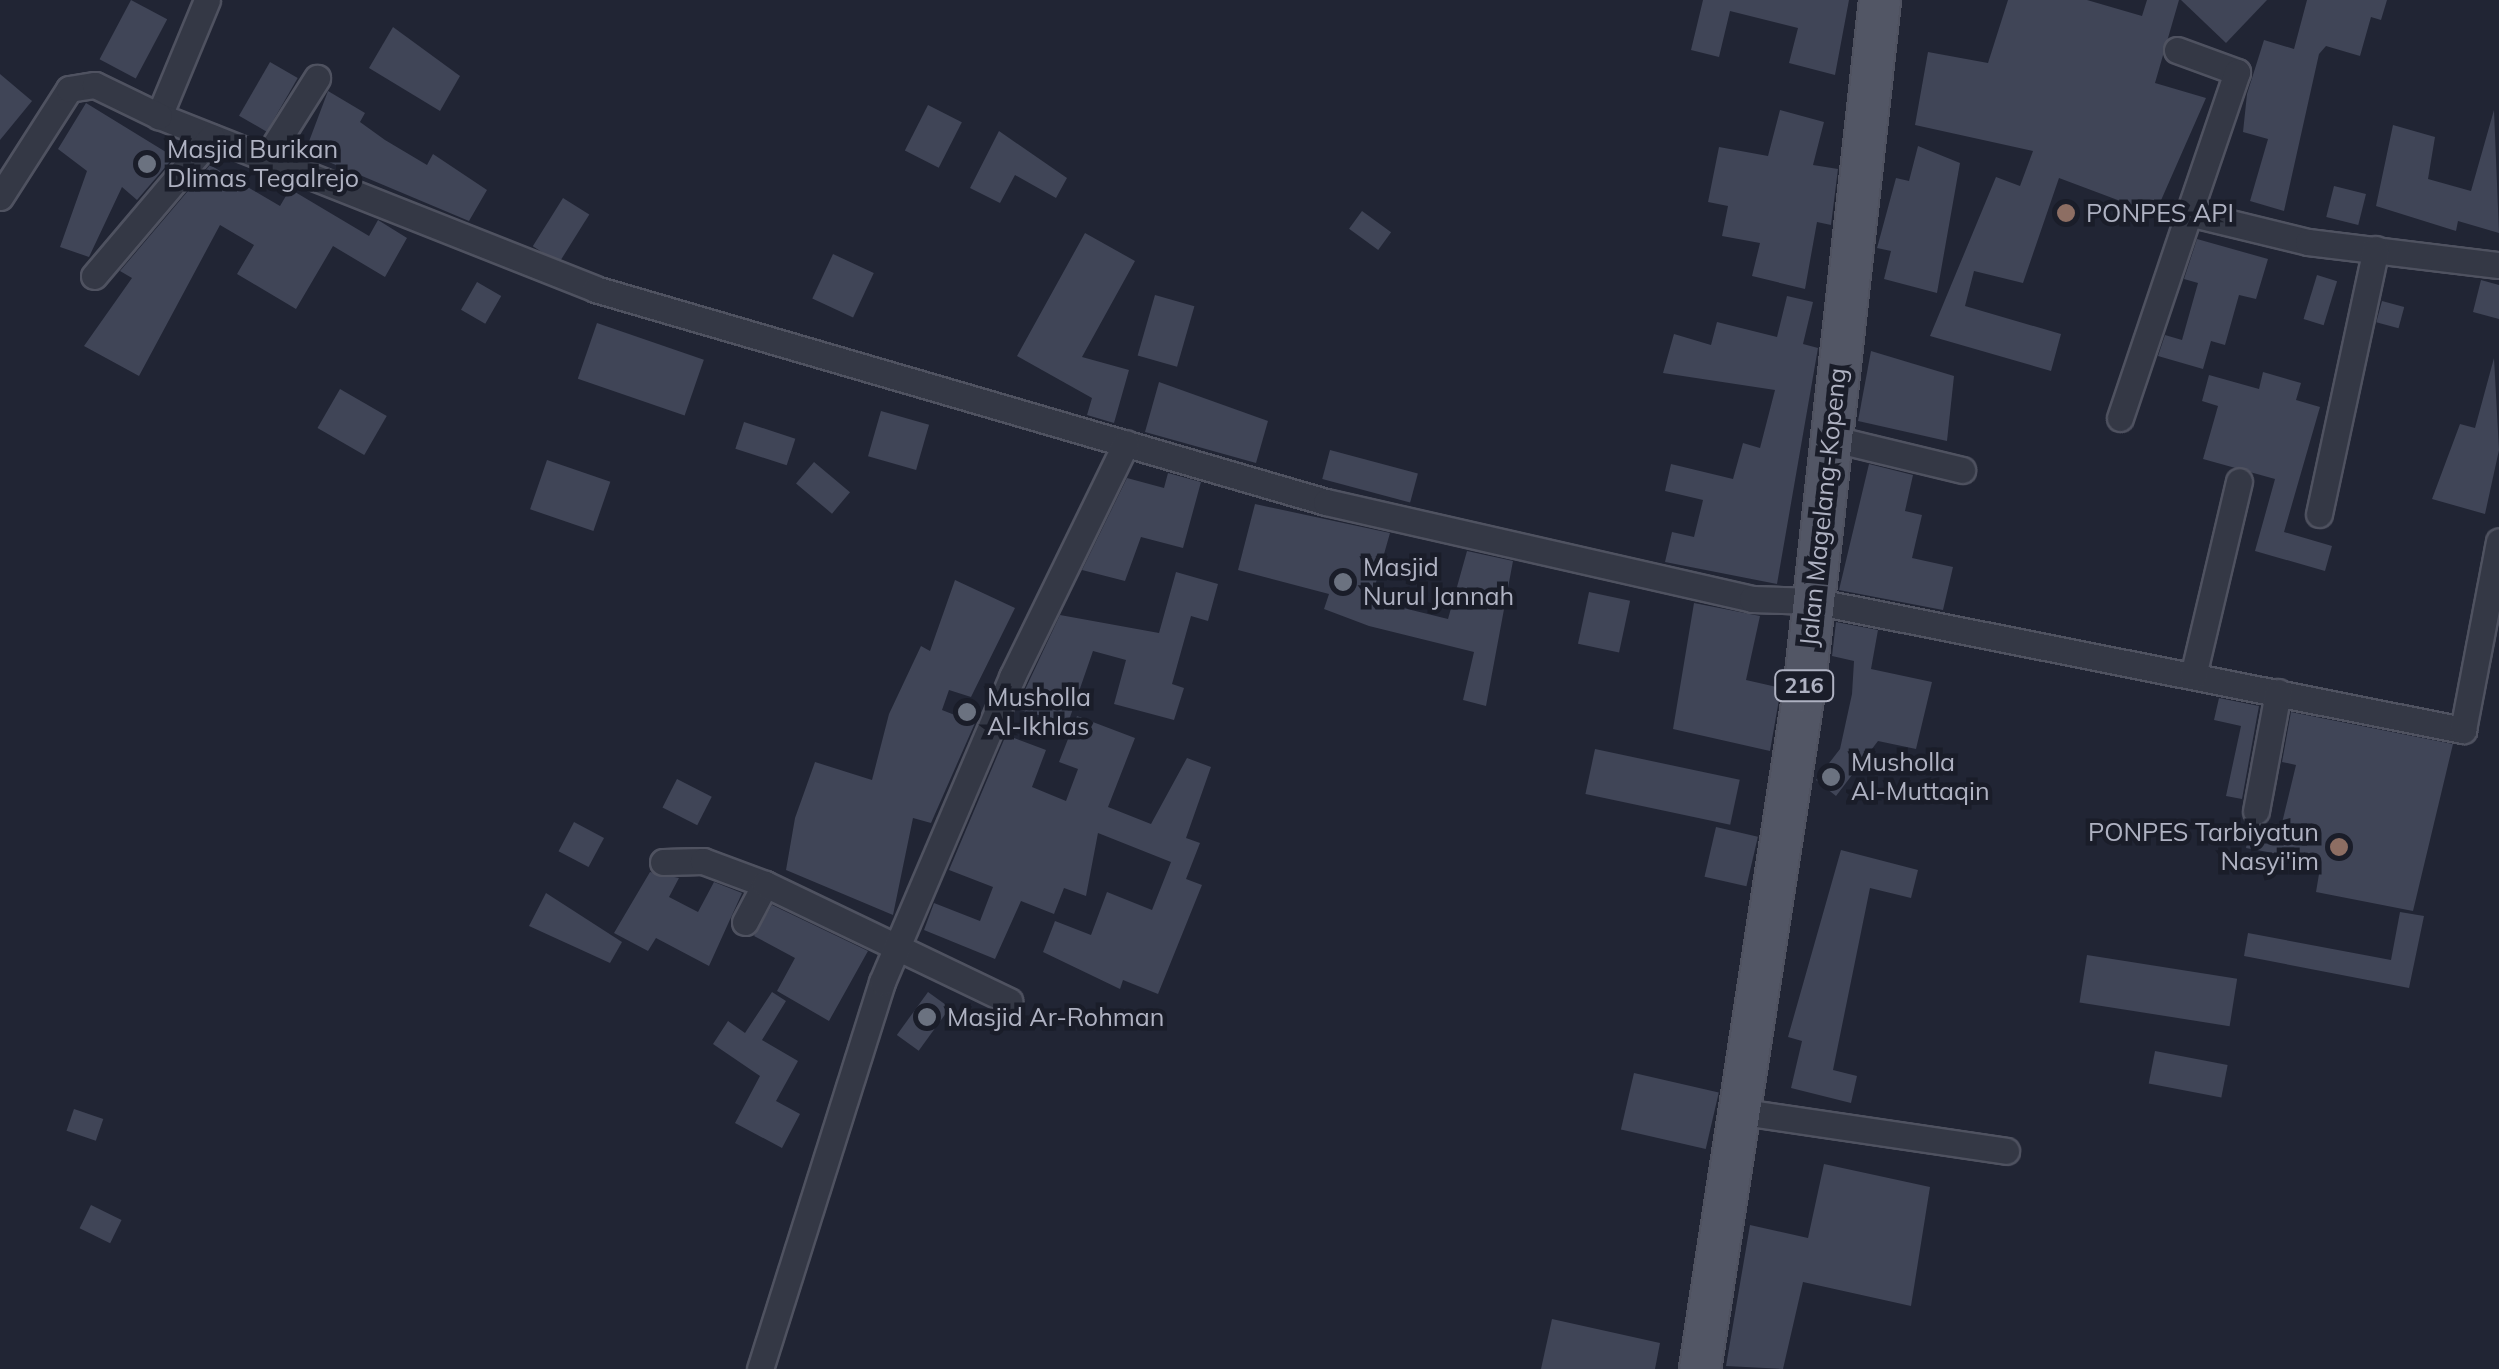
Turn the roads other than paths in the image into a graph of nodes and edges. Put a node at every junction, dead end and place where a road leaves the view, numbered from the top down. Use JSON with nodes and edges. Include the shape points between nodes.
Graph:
{"nodes":[{"id":1,"x":207,"y":0,"type":"edge"},
{"id":2,"x":1880,"y":0,"type":"edge"},
{"id":3,"x":2177,"y":50,"type":"dead end"},
{"id":4,"x":317,"y":78,"type":"dead end"},
{"id":5,"x":159,"y":116,"type":"junction"},
{"id":6,"x":212,"y":137,"type":"junction"},
{"id":7,"x":266,"y":159,"type":"junction"},
{"id":8,"x":0,"y":197,"type":"edge"},
{"id":9,"x":2189,"y":212,"type":"junction"},
{"id":10,"x":2376,"y":249,"type":"junction"},
{"id":11,"x":2499,"y":265,"type":"edge"},
{"id":12,"x":94,"y":276,"type":"dead end"},
{"id":13,"x":2120,"y":418,"type":"dead end"},
{"id":14,"x":1830,"y":438,"type":"junction"},
{"id":15,"x":1126,"y":443,"type":"junction"},
{"id":16,"x":1962,"y":470,"type":"dead end"},
{"id":17,"x":2239,"y":481,"type":"dead end"},
{"id":18,"x":2319,"y":514,"type":"dead end"},
{"id":19,"x":2499,"y":541,"type":"edge"},
{"id":20,"x":1813,"y":602,"type":"junction"},
{"id":21,"x":2193,"y":676,"type":"junction"},
{"id":22,"x":2278,"y":692,"type":"junction"},
{"id":23,"x":2256,"y":811,"type":"dead end"},
{"id":24,"x":664,"y":862,"type":"dead end"},
{"id":25,"x":766,"y":884,"type":"junction"},
{"id":26,"x":745,"y":922,"type":"dead end"},
{"id":27,"x":896,"y":947,"type":"junction"},
{"id":28,"x":1009,"y":1001,"type":"dead end"},
{"id":29,"x":1736,"y":1111,"type":"junction"},
{"id":30,"x":2006,"y":1151,"type":"dead end"},
{"id":31,"x":760,"y":1369,"type":"edge"},
{"id":32,"x":1700,"y":1369,"type":"edge"}],
"edges":[{"from":1,"to":5,"type":"street"},
{"from":2,"to":14,"type":"main road","name":"Jalan Magelang-Kopeng","number":"216"},
{"from":3,"to":9,"type":"street","via":[[2237,72]]},
{"from":4,"to":7,"type":"street"},
{"from":5,"to":6,"type":"street"},
{"from":5,"to":8,"type":"street","via":[[94,85],[69,89]]},
{"from":6,"to":7,"type":"street"},
{"from":6,"to":12,"type":"street"},
{"from":7,"to":15,"type":"street","via":[[594,288]]},
{"from":9,"to":10,"type":"street"},
{"from":9,"to":13,"type":"street"},
{"from":10,"to":11,"type":"street"},
{"from":10,"to":18,"type":"street"},
{"from":14,"to":16,"type":"street"},
{"from":14,"to":20,"type":"main road","name":"Jalan Magelang-Kopeng","number":"216"},
{"from":15,"to":20,"type":"street","via":[[1345,506],[1752,599]]},
{"from":15,"to":27,"type":"street"},
{"from":17,"to":21,"type":"street"},
{"from":19,"to":22,"type":"street","via":[[2463,730]]},
{"from":20,"to":21,"type":"street"},
{"from":20,"to":29,"type":"main road","name":"Jalan Magelang-Kopeng","number":"216"},
{"from":21,"to":22,"type":"street"},
{"from":22,"to":23,"type":"street"},
{"from":24,"to":25,"type":"street","via":[[703,862]]},
{"from":25,"to":26,"type":"street"},
{"from":25,"to":27,"type":"street"},
{"from":27,"to":28,"type":"street"},
{"from":27,"to":31,"type":"street"},
{"from":29,"to":30,"type":"street"},
{"from":29,"to":32,"type":"main road","name":"Jalan Magelang-Kopeng","number":"216"}]}
